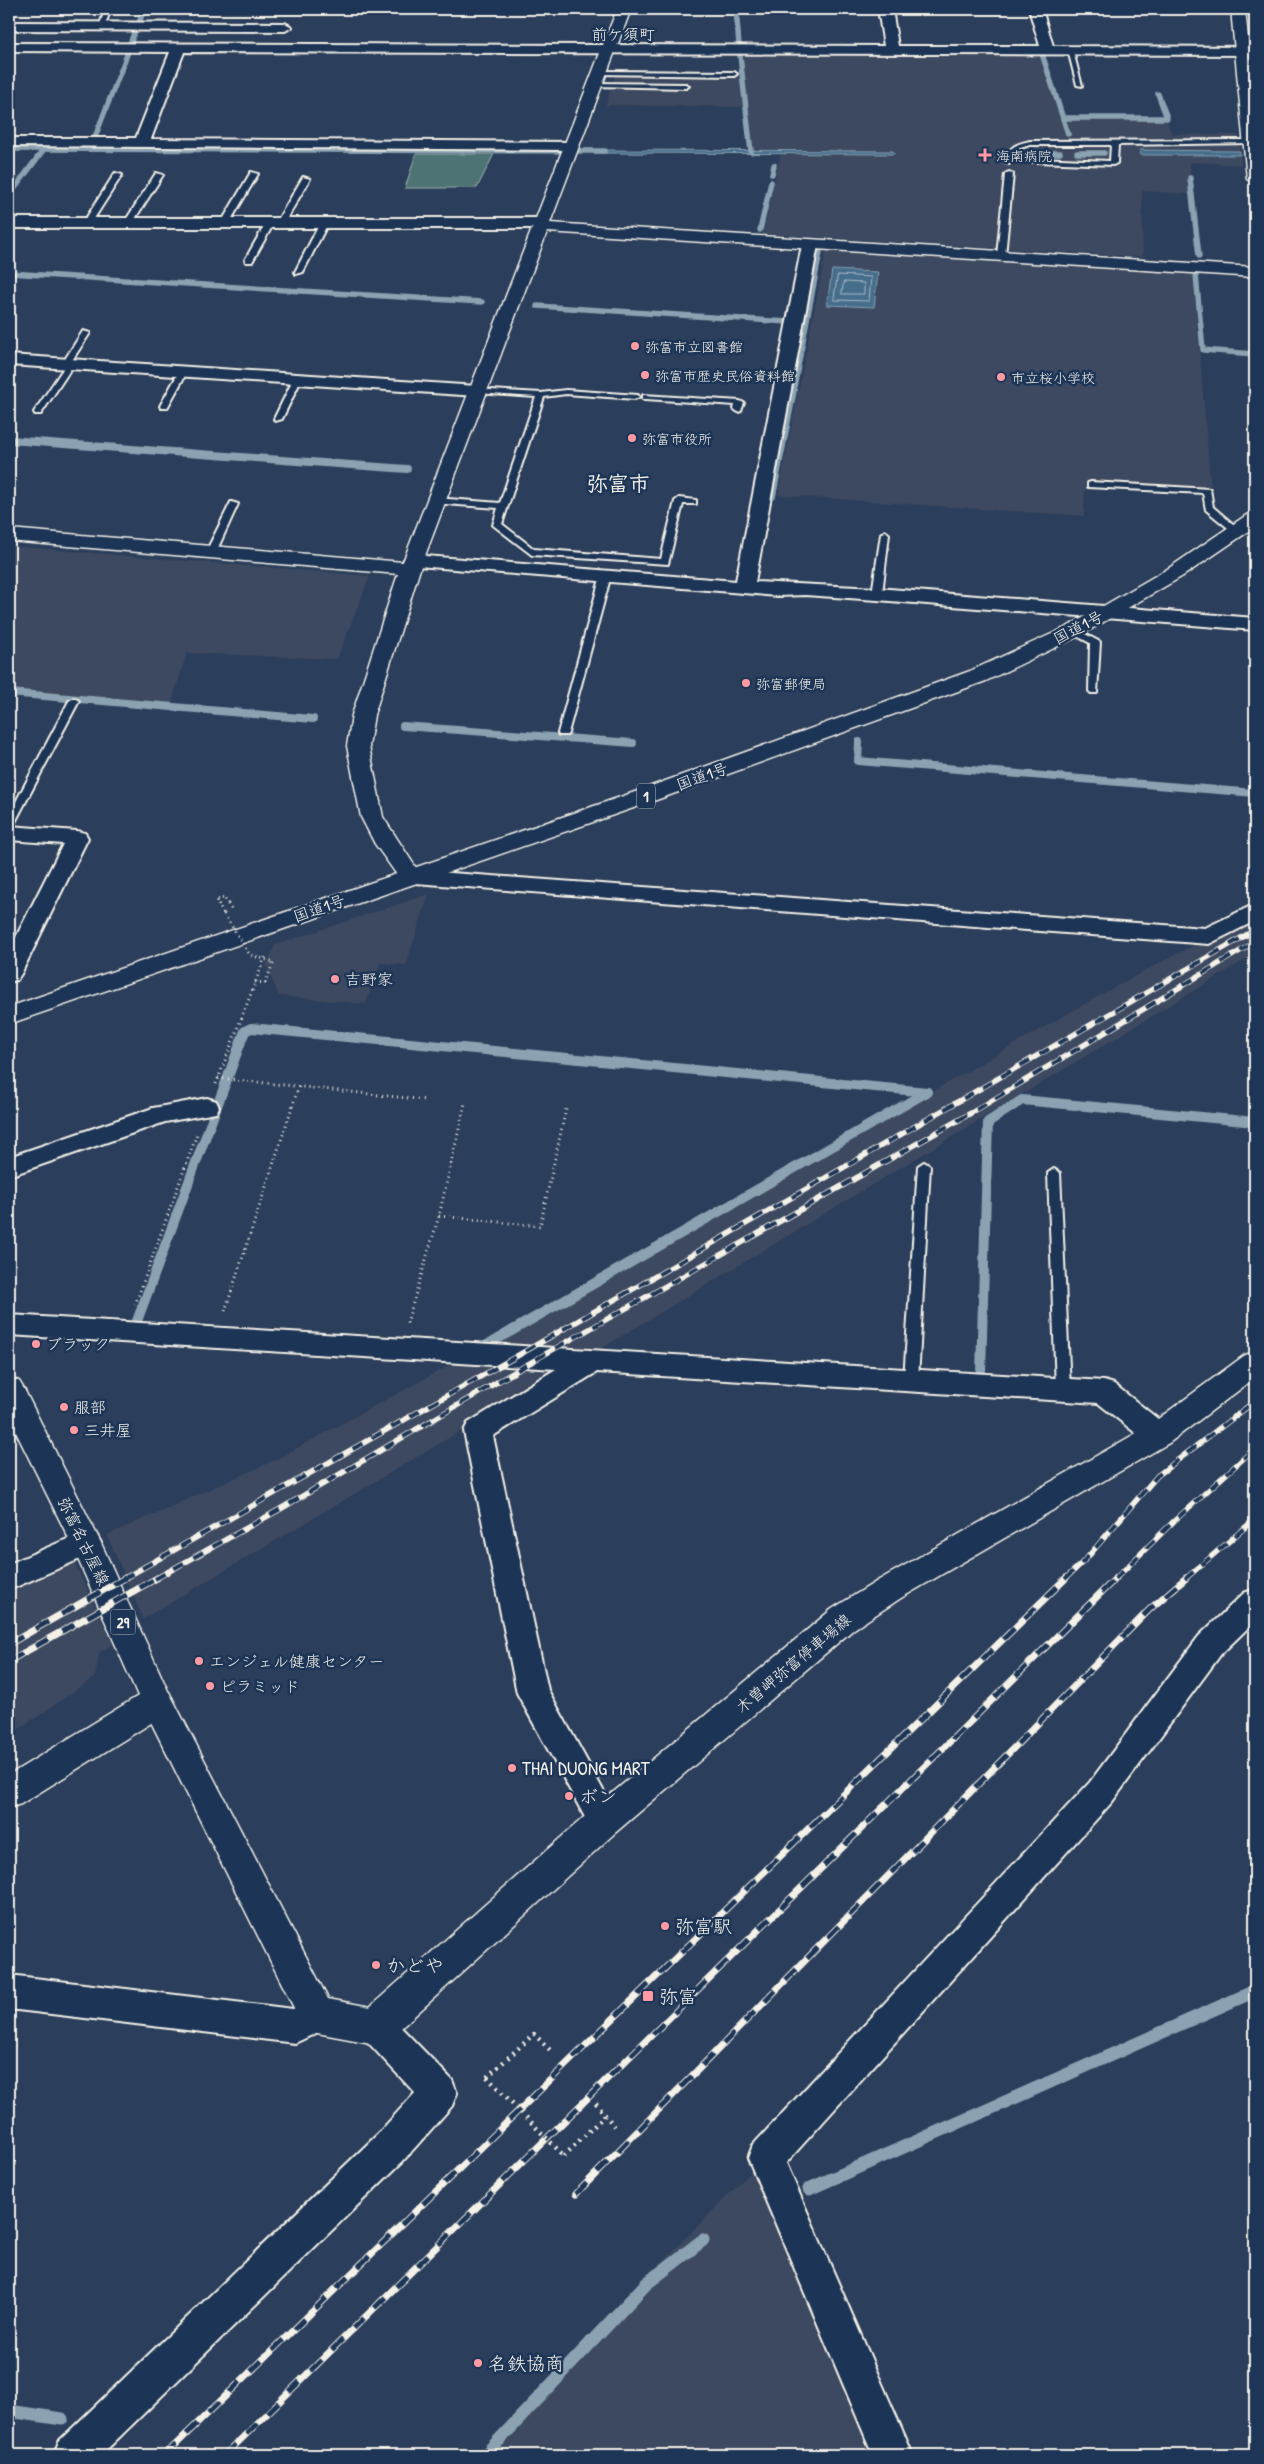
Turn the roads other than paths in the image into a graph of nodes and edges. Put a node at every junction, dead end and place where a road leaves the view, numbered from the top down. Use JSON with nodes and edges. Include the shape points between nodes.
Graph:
{"nodes":[{"id":1,"x":108,"y":9,"type":"edge"},
{"id":2,"x":624,"y":9,"type":"edge"},
{"id":3,"x":885,"y":9,"type":"edge"},
{"id":4,"x":1036,"y":9,"type":"edge"},
{"id":5,"x":1238,"y":9,"type":"edge"},
{"id":6,"x":9,"y":26,"type":"edge"},
{"id":7,"x":101,"y":26,"type":"junction"},
{"id":8,"x":9,"y":48,"type":"edge"},
{"id":9,"x":178,"y":49,"type":"junction"},
{"id":10,"x":278,"y":50,"type":"junction"},
{"id":11,"x":607,"y":50,"type":"junction"},
{"id":12,"x":892,"y":50,"type":"junction"},
{"id":13,"x":1048,"y":51,"type":"junction"},
{"id":14,"x":1070,"y":51,"type":"junction"},
{"id":15,"x":1248,"y":51,"type":"edge"},
{"id":16,"x":734,"y":74,"type":"dead end"},
{"id":17,"x":596,"y":79,"type":"junction"},
{"id":18,"x":1080,"y":85,"type":"dead end"},
{"id":19,"x":686,"y":86,"type":"dead end"},
{"id":20,"x":9,"y":142,"type":"edge"},
{"id":21,"x":1115,"y":142,"type":"junction"},
{"id":22,"x":1251,"y":142,"type":"junction"},
{"id":23,"x":142,"y":143,"type":"junction"},
{"id":24,"x":569,"y":150,"type":"junction"},
{"id":25,"x":254,"y":174,"type":"dead end"},
{"id":26,"x":1008,"y":174,"type":"dead end"},
{"id":27,"x":118,"y":175,"type":"dead end"},
{"id":28,"x":159,"y":175,"type":"dead end"},
{"id":29,"x":1255,"y":178,"type":"edge"},
{"id":30,"x":306,"y":179,"type":"dead end"},
{"id":31,"x":9,"y":223,"type":"edge"},
{"id":32,"x":88,"y":223,"type":"junction"},
{"id":33,"x":128,"y":223,"type":"junction"},
{"id":34,"x":225,"y":223,"type":"junction"},
{"id":35,"x":275,"y":223,"type":"junction"},
{"id":36,"x":324,"y":223,"type":"junction"},
{"id":37,"x":540,"y":225,"type":"junction"},
{"id":38,"x":810,"y":245,"type":"junction"},
{"id":39,"x":1001,"y":256,"type":"junction"},
{"id":40,"x":249,"y":260,"type":"dead end"},
{"id":41,"x":299,"y":272,"type":"dead end"},
{"id":42,"x":1255,"y":272,"type":"edge"},
{"id":43,"x":86,"y":333,"type":"dead end"},
{"id":44,"x":9,"y":360,"type":"edge"},
{"id":45,"x":68,"y":364,"type":"junction"},
{"id":46,"x":183,"y":372,"type":"junction"},
{"id":47,"x":297,"y":380,"type":"junction"},
{"id":48,"x":477,"y":391,"type":"junction"},
{"id":49,"x":540,"y":395,"type":"junction"},
{"id":50,"x":636,"y":397,"type":"dead end"},
{"id":51,"x":646,"y":397,"type":"dead end"},
{"id":52,"x":164,"y":406,"type":"dead end"},
{"id":53,"x":738,"y":409,"type":"dead end"},
{"id":54,"x":38,"y":412,"type":"dead end"},
{"id":55,"x":278,"y":419,"type":"dead end"},
{"id":56,"x":1091,"y":485,"type":"dead end"},
{"id":57,"x":436,"y":501,"type":"junction"},
{"id":58,"x":693,"y":502,"type":"dead end"},
{"id":59,"x":234,"y":504,"type":"dead end"},
{"id":60,"x":503,"y":506,"type":"junction"},
{"id":61,"x":1255,"y":518,"type":"edge"},
{"id":62,"x":1236,"y":530,"type":"junction"},
{"id":63,"x":885,"y":534,"type":"dead end"},
{"id":64,"x":9,"y":535,"type":"edge"},
{"id":65,"x":211,"y":552,"type":"junction"},
{"id":66,"x":411,"y":565,"type":"junction"},
{"id":67,"x":606,"y":575,"type":"junction"},
{"id":68,"x":744,"y":587,"type":"junction"},
{"id":69,"x":877,"y":594,"type":"junction"},
{"id":70,"x":1105,"y":613,"type":"junction"},
{"id":71,"x":1255,"y":624,"type":"edge"},
{"id":72,"x":1074,"y":631,"type":"junction"},
{"id":73,"x":1094,"y":691,"type":"dead end"},
{"id":74,"x":74,"y":701,"type":"dead end"},
{"id":75,"x":563,"y":733,"type":"dead end"},
{"id":76,"x":9,"y":824,"type":"edge"},
{"id":77,"x":9,"y":833,"type":"edge"},
{"id":78,"x":410,"y":877,"type":"junction"},
{"id":79,"x":1255,"y":911,"type":"edge"},
{"id":80,"x":9,"y":974,"type":"edge"},
{"id":81,"x":9,"y":1016,"type":"edge"},
{"id":82,"x":207,"y":1107,"type":"road end"},
{"id":83,"x":924,"y":1166,"type":"dead end"},
{"id":84,"x":9,"y":1167,"type":"edge"},
{"id":85,"x":1054,"y":1173,"type":"dead end"},
{"id":86,"x":9,"y":1325,"type":"edge"},
{"id":87,"x":592,"y":1361,"type":"junction"},
{"id":88,"x":1255,"y":1362,"type":"edge"},
{"id":89,"x":911,"y":1380,"type":"junction"},
{"id":90,"x":9,"y":1389,"type":"edge"},
{"id":91,"x":1063,"y":1389,"type":"junction"},
{"id":92,"x":1158,"y":1435,"type":"junction"},
{"id":93,"x":86,"y":1543,"type":"junction"},
{"id":94,"x":9,"y":1577,"type":"edge"},
{"id":95,"x":1255,"y":1602,"type":"edge"},
{"id":96,"x":156,"y":1702,"type":"junction"},
{"id":97,"x":9,"y":1793,"type":"edge"},
{"id":98,"x":604,"y":1821,"type":"junction"},
{"id":99,"x":9,"y":1992,"type":"edge"},
{"id":100,"x":317,"y":2015,"type":"junction"},
{"id":101,"x":376,"y":2026,"type":"junction"},
{"id":102,"x":73,"y":2455,"type":"edge"},
{"id":103,"x":893,"y":2455,"type":"edge"}],
"edges":[{"from":1,"to":7,"type":"lane"},
{"from":2,"to":11,"type":"main road"},
{"from":3,"to":12,"type":"street"},
{"from":4,"to":13,"type":"street"},
{"from":5,"to":15,"type":"main road"},
{"from":6,"to":7,"type":"street"},
{"from":7,"to":10,"type":"street","via":[[286,22]]},
{"from":8,"to":9,"type":"street"},
{"from":9,"to":10,"type":"street"},
{"from":9,"to":23,"type":"street"},
{"from":10,"to":11,"type":"street"},
{"from":11,"to":12,"type":"street"},
{"from":11,"to":17,"type":"main road"},
{"from":12,"to":13,"type":"street"},
{"from":13,"to":14,"type":"street"},
{"from":14,"to":15,"type":"street"},
{"from":14,"to":18,"type":"lane"},
{"from":15,"to":22,"type":"main road"},
{"from":16,"to":17,"type":"lane"},
{"from":17,"to":19,"type":"lane"},
{"from":17,"to":24,"type":"main road"},
{"from":20,"to":23,"type":"street"},
{"from":21,"to":21,"type":"lane","via":[[1113,163],[1010,160],[1010,151],[1015,146],[1030,143]]},
{"from":21,"to":22,"type":"lane"},
{"from":22,"to":29,"type":"main road"},
{"from":23,"to":24,"type":"street"},
{"from":24,"to":37,"type":"main road"},
{"from":25,"to":34,"type":"lane"},
{"from":26,"to":39,"type":"lane"},
{"from":27,"to":32,"type":"lane"},
{"from":28,"to":33,"type":"lane"},
{"from":30,"to":35,"type":"lane"},
{"from":31,"to":32,"type":"street"},
{"from":32,"to":33,"type":"street"},
{"from":33,"to":34,"type":"street"},
{"from":34,"to":35,"type":"street"},
{"from":35,"to":36,"type":"street"},
{"from":35,"to":40,"type":"lane"},
{"from":36,"to":37,"type":"street"},
{"from":36,"to":41,"type":"lane"},
{"from":37,"to":38,"type":"main road"},
{"from":37,"to":48,"type":"main road"},
{"from":38,"to":39,"type":"main road"},
{"from":38,"to":68,"type":"street"},
{"from":39,"to":42,"type":"main road"},
{"from":43,"to":45,"type":"lane"},
{"from":44,"to":45,"type":"street"},
{"from":45,"to":46,"type":"street"},
{"from":45,"to":54,"type":"lane"},
{"from":46,"to":47,"type":"street"},
{"from":46,"to":52,"type":"lane"},
{"from":47,"to":48,"type":"street"},
{"from":47,"to":55,"type":"lane"},
{"from":48,"to":49,"type":"lane"},
{"from":48,"to":57,"type":"main road"},
{"from":49,"to":50,"type":"lane","via":[[566,392]]},
{"from":49,"to":60,"type":"lane"},
{"from":51,"to":53,"type":"lane","via":[[740,403]]},
{"from":56,"to":62,"type":"lane","via":[[1207,491],[1209,508]]},
{"from":57,"to":60,"type":"lane"},
{"from":57,"to":66,"type":"main road"},
{"from":58,"to":60,"type":"lane","via":[[680,502],[665,562],[532,552],[497,525]]},
{"from":59,"to":65,"type":"lane"},
{"from":61,"to":62,"type":"main road","name":"国道1号","number":"1"},
{"from":62,"to":70,"type":"main road","name":"国道1号","number":"1","via":[[1176,572]]},
{"from":63,"to":69,"type":"lane"},
{"from":64,"to":65,"type":"main road"},
{"from":65,"to":66,"type":"main road"},
{"from":66,"to":67,"type":"street"},
{"from":66,"to":78,"type":"main road","via":[[363,715],[358,746],[372,817]]},
{"from":67,"to":68,"type":"street"},
{"from":67,"to":75,"type":"lane"},
{"from":68,"to":69,"type":"street"},
{"from":69,"to":70,"type":"street"},
{"from":70,"to":71,"type":"street"},
{"from":70,"to":72,"type":"main road","name":"国道1号","number":"1"},
{"from":72,"to":73,"type":"lane","via":[[1095,642]]},
{"from":72,"to":78,"type":"main road","name":"国道1号","number":"1","via":[[978,676]]},
{"from":74,"to":76,"type":"lane"},
{"from":77,"to":80,"type":"street","via":[[77,838]]},
{"from":78,"to":79,"type":"street","via":[[1209,936]]},
{"from":78,"to":81,"type":"main road","name":"国道1号","number":"1"},
{"from":82,"to":84,"type":"street","via":[[162,1114]]},
{"from":83,"to":89,"type":"lane"},
{"from":85,"to":91,"type":"lane"},
{"from":86,"to":87,"type":"street"},
{"from":87,"to":89,"type":"street"},
{"from":87,"to":98,"type":"street","via":[[478,1431],[533,1693]]},
{"from":88,"to":92,"type":"main road","name":"木曽岬弥富停車場線"},
{"from":89,"to":91,"type":"street"},
{"from":90,"to":93,"type":"main road","name":"弥富名古屋線","number":"29"},
{"from":91,"to":92,"type":"street","via":[[1104,1392]]},
{"from":92,"to":98,"type":"main road","name":"木曽岬弥富停車場線","via":[[890,1589],[844,1619]]},
{"from":93,"to":94,"type":"street"},
{"from":93,"to":96,"type":"main road","name":"弥富名古屋線","number":"29"},
{"from":95,"to":103,"type":"street","via":[[1210,1645],[1101,1792],[766,2158]]},
{"from":96,"to":97,"type":"main road"},
{"from":96,"to":100,"type":"main road","name":"弥富名古屋線"},
{"from":98,"to":101,"type":"main road","name":"木曽岬弥富停車場線"},
{"from":99,"to":100,"type":"street","via":[[295,2026]]},
{"from":100,"to":101,"type":"main road"},
{"from":101,"to":102,"type":"street","via":[[439,2093],[390,2148]]}]}
